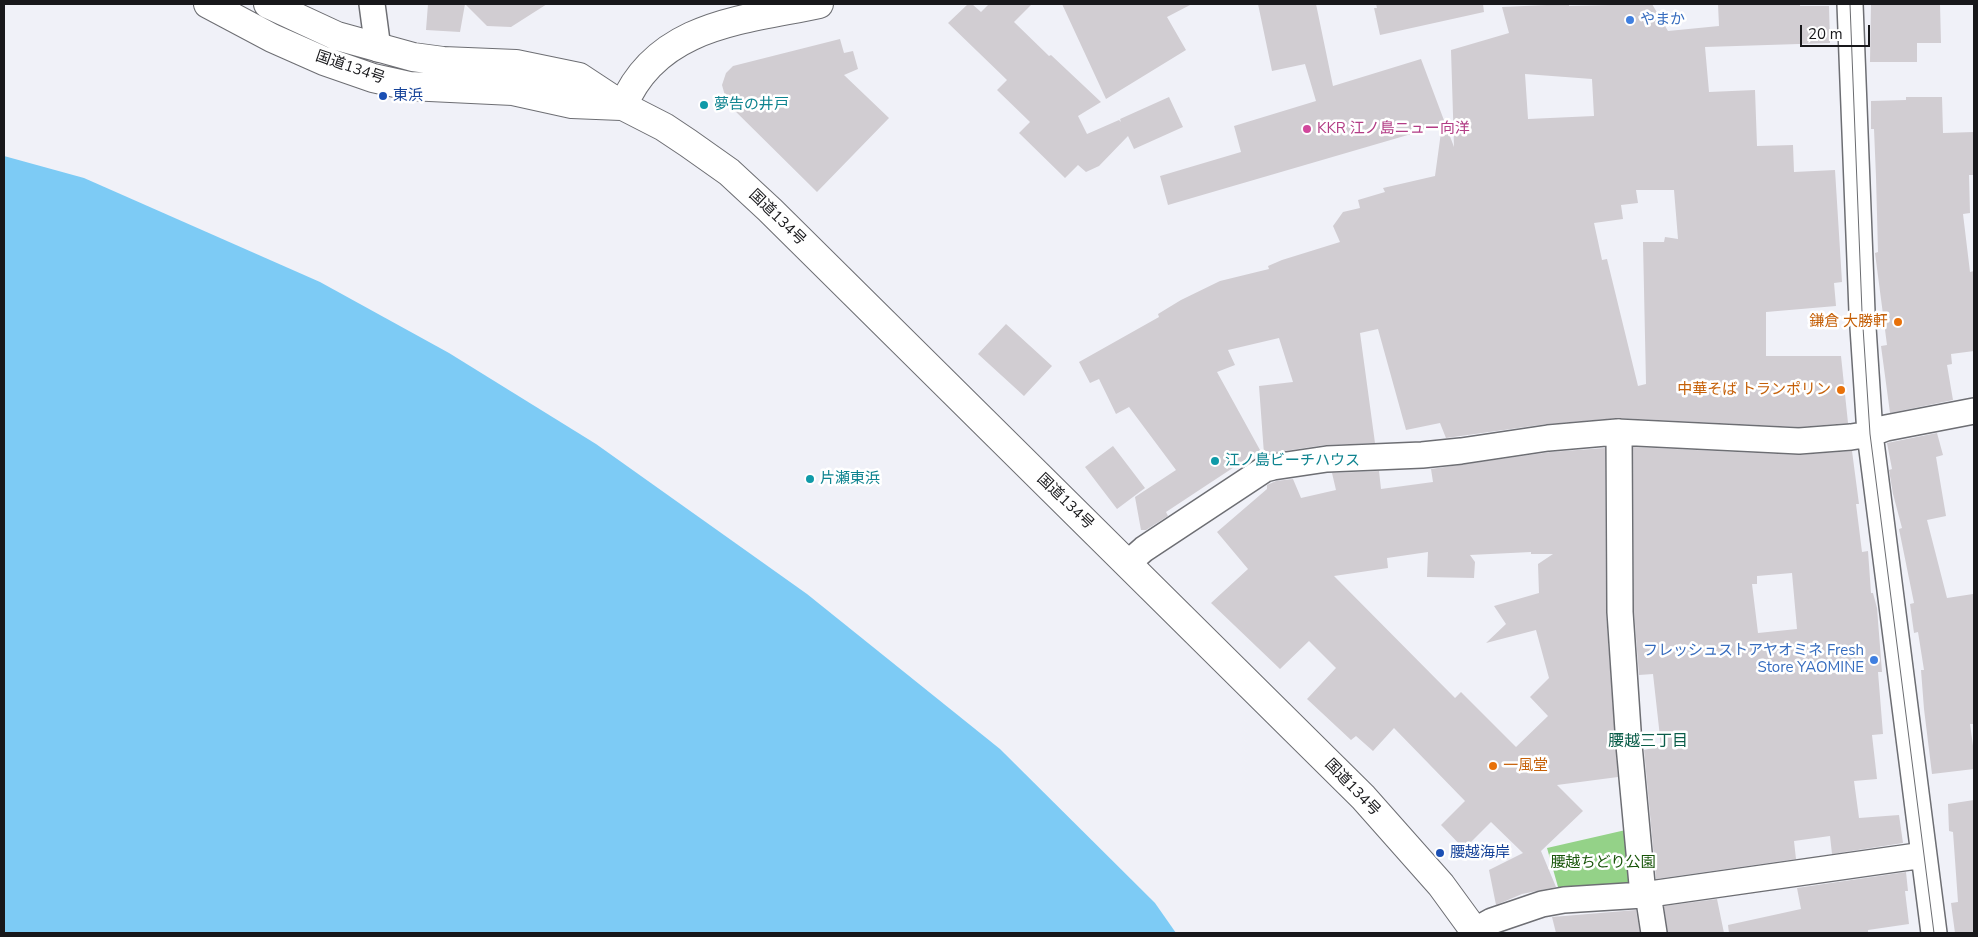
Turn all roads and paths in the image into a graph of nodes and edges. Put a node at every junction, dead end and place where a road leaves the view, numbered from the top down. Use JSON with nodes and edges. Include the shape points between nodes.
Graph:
{"nodes":[{"id":1,"x":208,"y":4,"type":"edge"},
{"id":2,"x":268,"y":4,"type":"edge"},
{"id":3,"x":372,"y":4,"type":"edge"},
{"id":4,"x":819,"y":4,"type":"edge"},
{"id":5,"x":1850,"y":4,"type":"edge"},
{"id":6,"x":378,"y":49,"type":"junction"},
{"id":7,"x":623,"y":106,"type":"junction"},
{"id":8,"x":1974,"y":411,"type":"edge"},
{"id":9,"x":1619,"y":432,"type":"junction"},
{"id":10,"x":1870,"y":434,"type":"junction"},
{"id":11,"x":1127,"y":564,"type":"junction"},
{"id":12,"x":1924,"y":855,"type":"junction"},
{"id":13,"x":1646,"y":895,"type":"junction"},
{"id":14,"x":1475,"y":932,"type":"edge"},
{"id":15,"x":1654,"y":933,"type":"edge"},
{"id":16,"x":1934,"y":933,"type":"edge"}],
"edges":[{"from":1,"to":7,"type":"highway","name":"国道134号","via":[[272,38],[373,78],[409,86],[514,91],[572,104]]},
{"from":2,"to":6,"type":"highway","name":"国道134号","via":[[337,36]]},
{"from":3,"to":6,"type":"street"},
{"from":4,"to":7,"type":"highway","via":[[724,24],[688,36],[644,69]]},
{"from":5,"to":10,"type":"street"},
{"from":6,"to":7,"type":"highway","name":"国道134号","via":[[443,61],[532,66],[579,78]]},
{"from":7,"to":11,"type":"highway","name":"国道134号","via":[[664,127],[729,172]]},
{"from":8,"to":10,"type":"street"},
{"from":9,"to":10,"type":"street","via":[[1800,441]]},
{"from":9,"to":11,"type":"street","via":[[1548,438],[1454,452],[1327,459],[1264,469],[1144,549]]},
{"from":9,"to":13,"type":"street","via":[[1620,612],[1629,745]]},
{"from":10,"to":12,"type":"street"},
{"from":11,"to":14,"type":"highway","name":"国道134号","via":[[1363,797],[1441,885]]},
{"from":12,"to":13,"type":"street"},
{"from":12,"to":16,"type":"street"},
{"from":13,"to":14,"type":"street","via":[[1542,904],[1492,921]]},
{"from":13,"to":15,"type":"street"}]}
